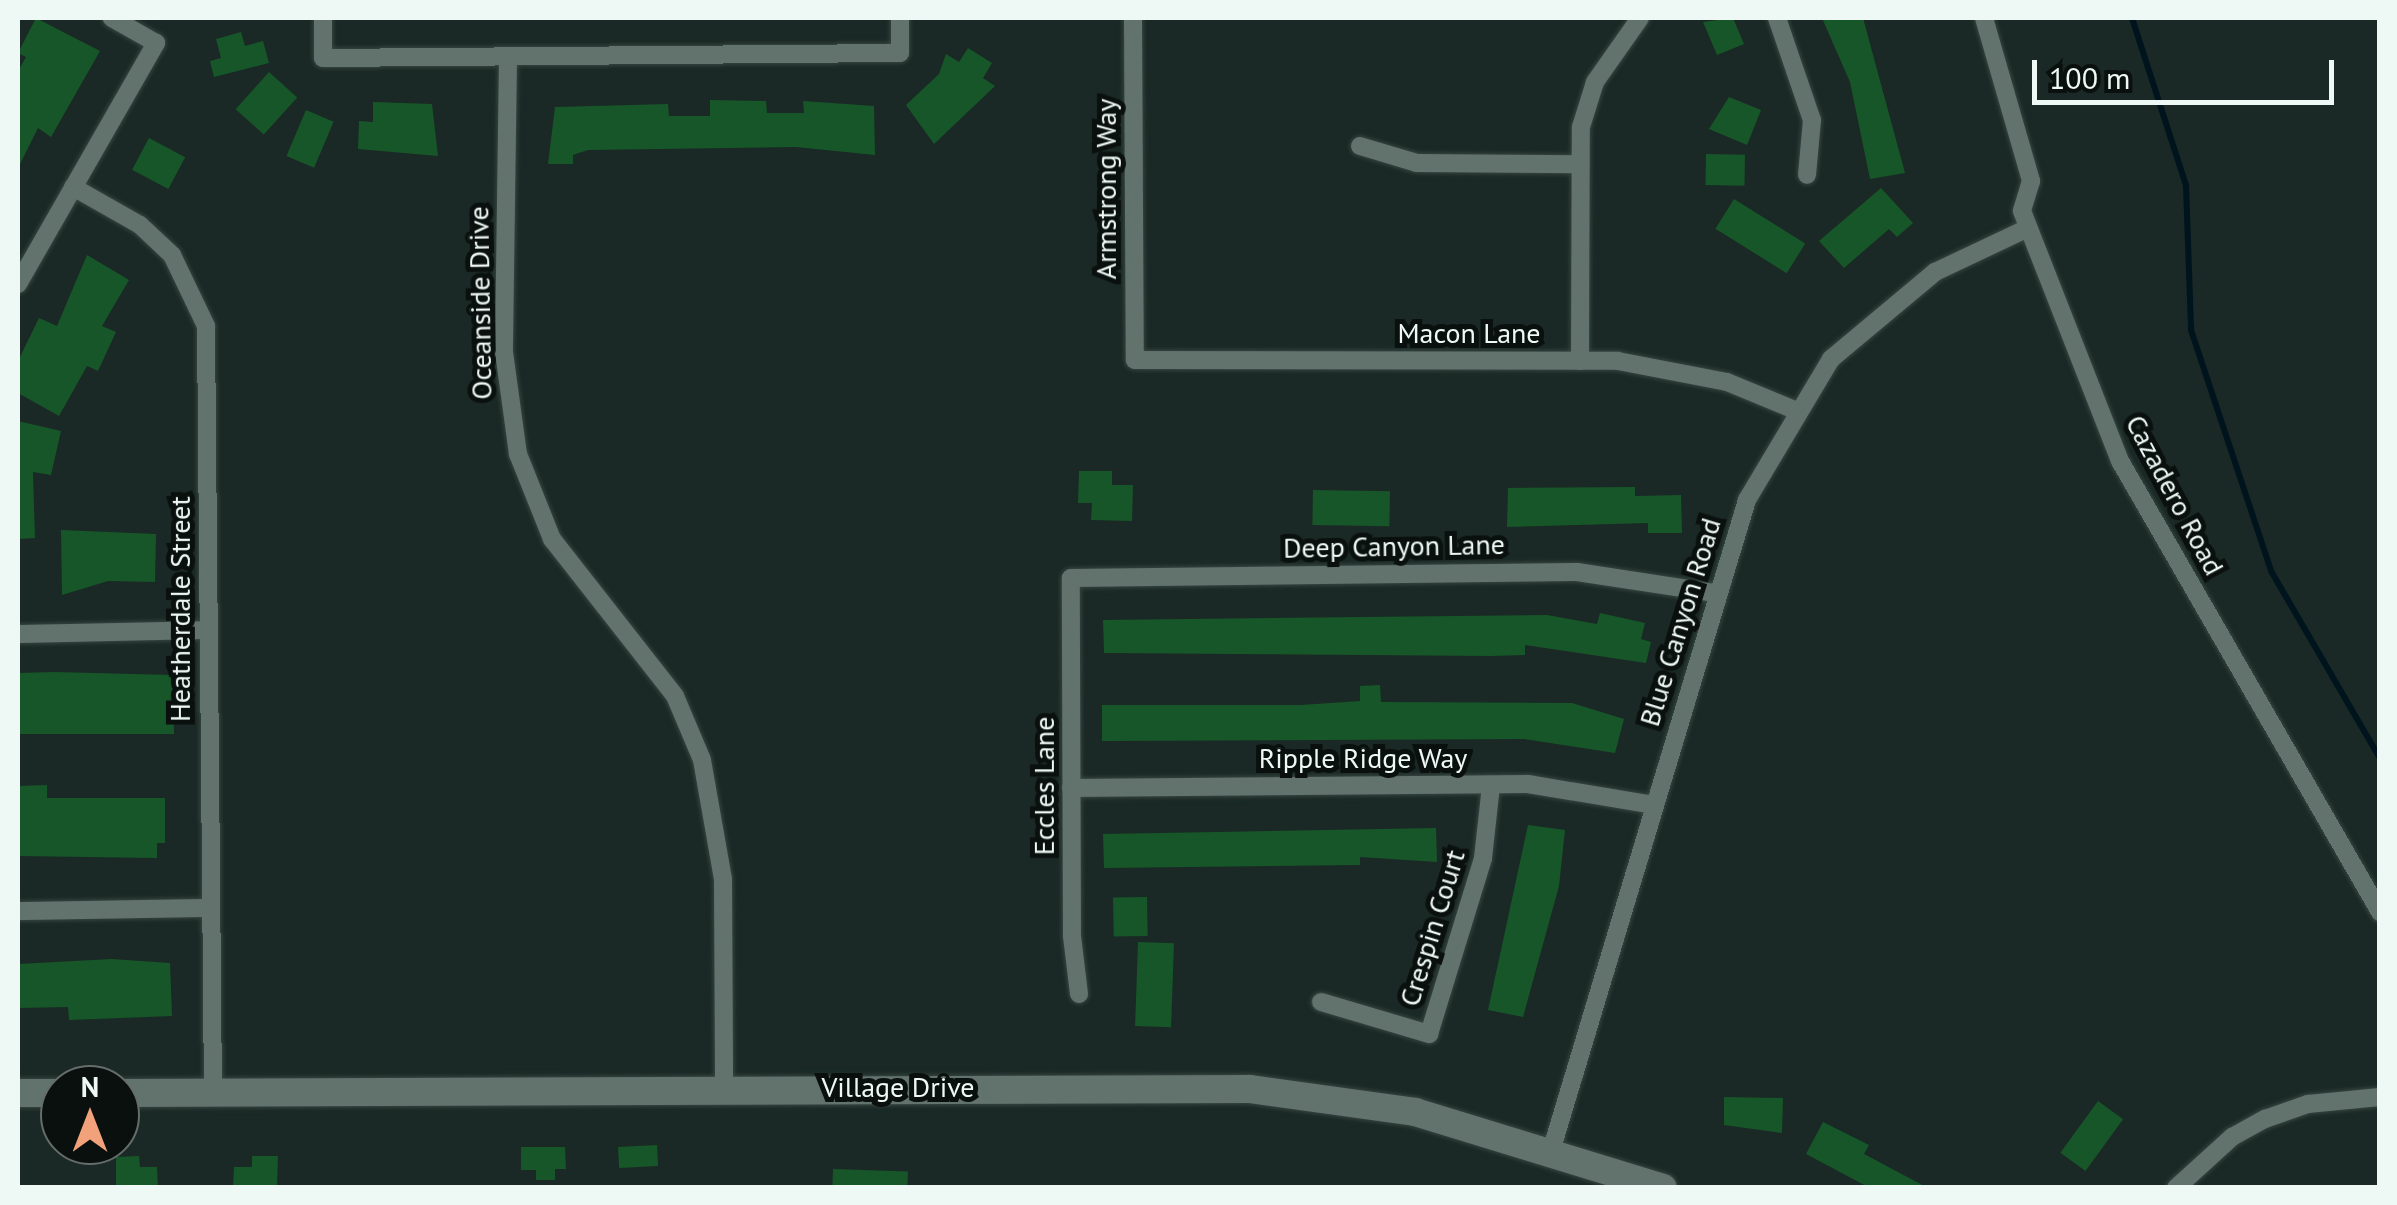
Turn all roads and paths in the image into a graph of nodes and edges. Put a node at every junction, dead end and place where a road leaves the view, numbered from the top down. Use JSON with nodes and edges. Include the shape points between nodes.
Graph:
{"nodes":[{"id":1,"x":112,"y":18,"type":"edge"},
{"id":2,"x":323,"y":18,"type":"edge"},
{"id":3,"x":900,"y":18,"type":"edge"},
{"id":4,"x":1133,"y":18,"type":"edge"},
{"id":5,"x":1640,"y":18,"type":"edge"},
{"id":6,"x":1777,"y":18,"type":"edge"},
{"id":7,"x":1984,"y":18,"type":"edge"},
{"id":8,"x":508,"y":58,"type":"junction"},
{"id":9,"x":1360,"y":146,"type":"dead end"},
{"id":10,"x":1578,"y":164,"type":"junction"},
{"id":11,"x":1807,"y":175,"type":"dead end"},
{"id":12,"x":73,"y":188,"type":"junction"},
{"id":13,"x":2028,"y":228,"type":"junction"},
{"id":14,"x":18,"y":284,"type":"edge"},
{"id":15,"x":1135,"y":360,"type":"joint"},
{"id":16,"x":1580,"y":361,"type":"junction"},
{"id":17,"x":1796,"y":410,"type":"junction"},
{"id":18,"x":1070,"y":578,"type":"joint"},
{"id":19,"x":1716,"y":593,"type":"junction"},
{"id":20,"x":206,"y":630,"type":"junction"},
{"id":21,"x":18,"y":634,"type":"edge"},
{"id":22,"x":1492,"y":785,"type":"junction"},
{"id":23,"x":1071,"y":788,"type":"junction"},
{"id":24,"x":1653,"y":805,"type":"junction"},
{"id":25,"x":210,"y":908,"type":"junction"},
{"id":26,"x":18,"y":911,"type":"edge"},
{"id":27,"x":2380,"y":912,"type":"edge"},
{"id":28,"x":1079,"y":994,"type":"dead end"},
{"id":29,"x":1322,"y":1002,"type":"dead end"},
{"id":30,"x":724,"y":1088,"type":"junction"},
{"id":31,"x":213,"y":1092,"type":"junction"},
{"id":32,"x":140,"y":1093,"type":"edge"},
{"id":33,"x":2380,"y":1097,"type":"edge"},
{"id":34,"x":1552,"y":1148,"type":"junction"},
{"id":35,"x":1663,"y":1188,"type":"edge"},
{"id":36,"x":2176,"y":1188,"type":"edge"}],
"edges":[{"from":1,"to":12,"type":"street","via":[[156,43]]},
{"from":2,"to":8,"type":"street","via":[[323,58]]},
{"from":3,"to":8,"type":"street","via":[[900,53]]},
{"from":4,"to":15,"type":"street","name":"Armstrong Way"},
{"from":5,"to":10,"type":"street","via":[[1595,82]]},
{"from":6,"to":11,"type":"street","via":[[1809,108]]},
{"from":7,"to":13,"type":"street","name":"Cazadero Road","via":[[2032,182],[2022,211]]},
{"from":8,"to":30,"type":"street","name":"Oceanside Drive","via":[[504,352],[518,454],[552,539],[674,696],[702,760],[723,879]]},
{"from":9,"to":10,"type":"street","via":[[1417,163]]},
{"from":10,"to":16,"type":"street"},
{"from":12,"to":14,"type":"street"},
{"from":12,"to":20,"type":"street","name":"Heatherdale Street","via":[[140,225],[172,256],[206,326]]},
{"from":13,"to":17,"type":"street","name":"Blue Canyon Road","via":[[1952,263],[1884,308],[1831,359]]},
{"from":13,"to":27,"type":"street","name":"Cazadero Road","via":[[2127,475]]},
{"from":15,"to":16,"type":"street","name":"Macon Lane"},
{"from":16,"to":17,"type":"street","name":"Macon Lane","via":[[1676,368]]},
{"from":17,"to":19,"type":"street","name":"Blue Canyon Road","via":[[1747,500]]},
{"from":18,"to":19,"type":"street","name":"Deep Canyon Lane","via":[[1592,572]]},
{"from":18,"to":23,"type":"street","name":"Eccles Lane"},
{"from":19,"to":24,"type":"street","name":"Blue Canyon Road"},
{"from":20,"to":21,"type":"street"},
{"from":20,"to":25,"type":"street","name":"Heatherdale Street"},
{"from":22,"to":23,"type":"street","name":"Ripple Ridge Way"},
{"from":22,"to":24,"type":"street","name":"Ripple Ridge Way"},
{"from":22,"to":29,"type":"street","name":"Crespin Court","via":[[1483,858],[1429,1034]]},
{"from":23,"to":28,"type":"street","name":"Eccles Lane"},
{"from":24,"to":34,"type":"street","name":"Blue Canyon Road"},
{"from":25,"to":26,"type":"street"},
{"from":25,"to":31,"type":"street","name":"Heatherdale Street"},
{"from":30,"to":31,"type":"main road","name":"Village Drive"},
{"from":30,"to":34,"type":"main road","name":"Village Drive","via":[[1250,1089],[1416,1112]]},
{"from":31,"to":32,"type":"main road","name":"Village Drive"},
{"from":33,"to":36,"type":"street","via":[[2308,1104],[2265,1119],[2232,1137]]},
{"from":34,"to":35,"type":"main road","name":"Village Drive"}]}
